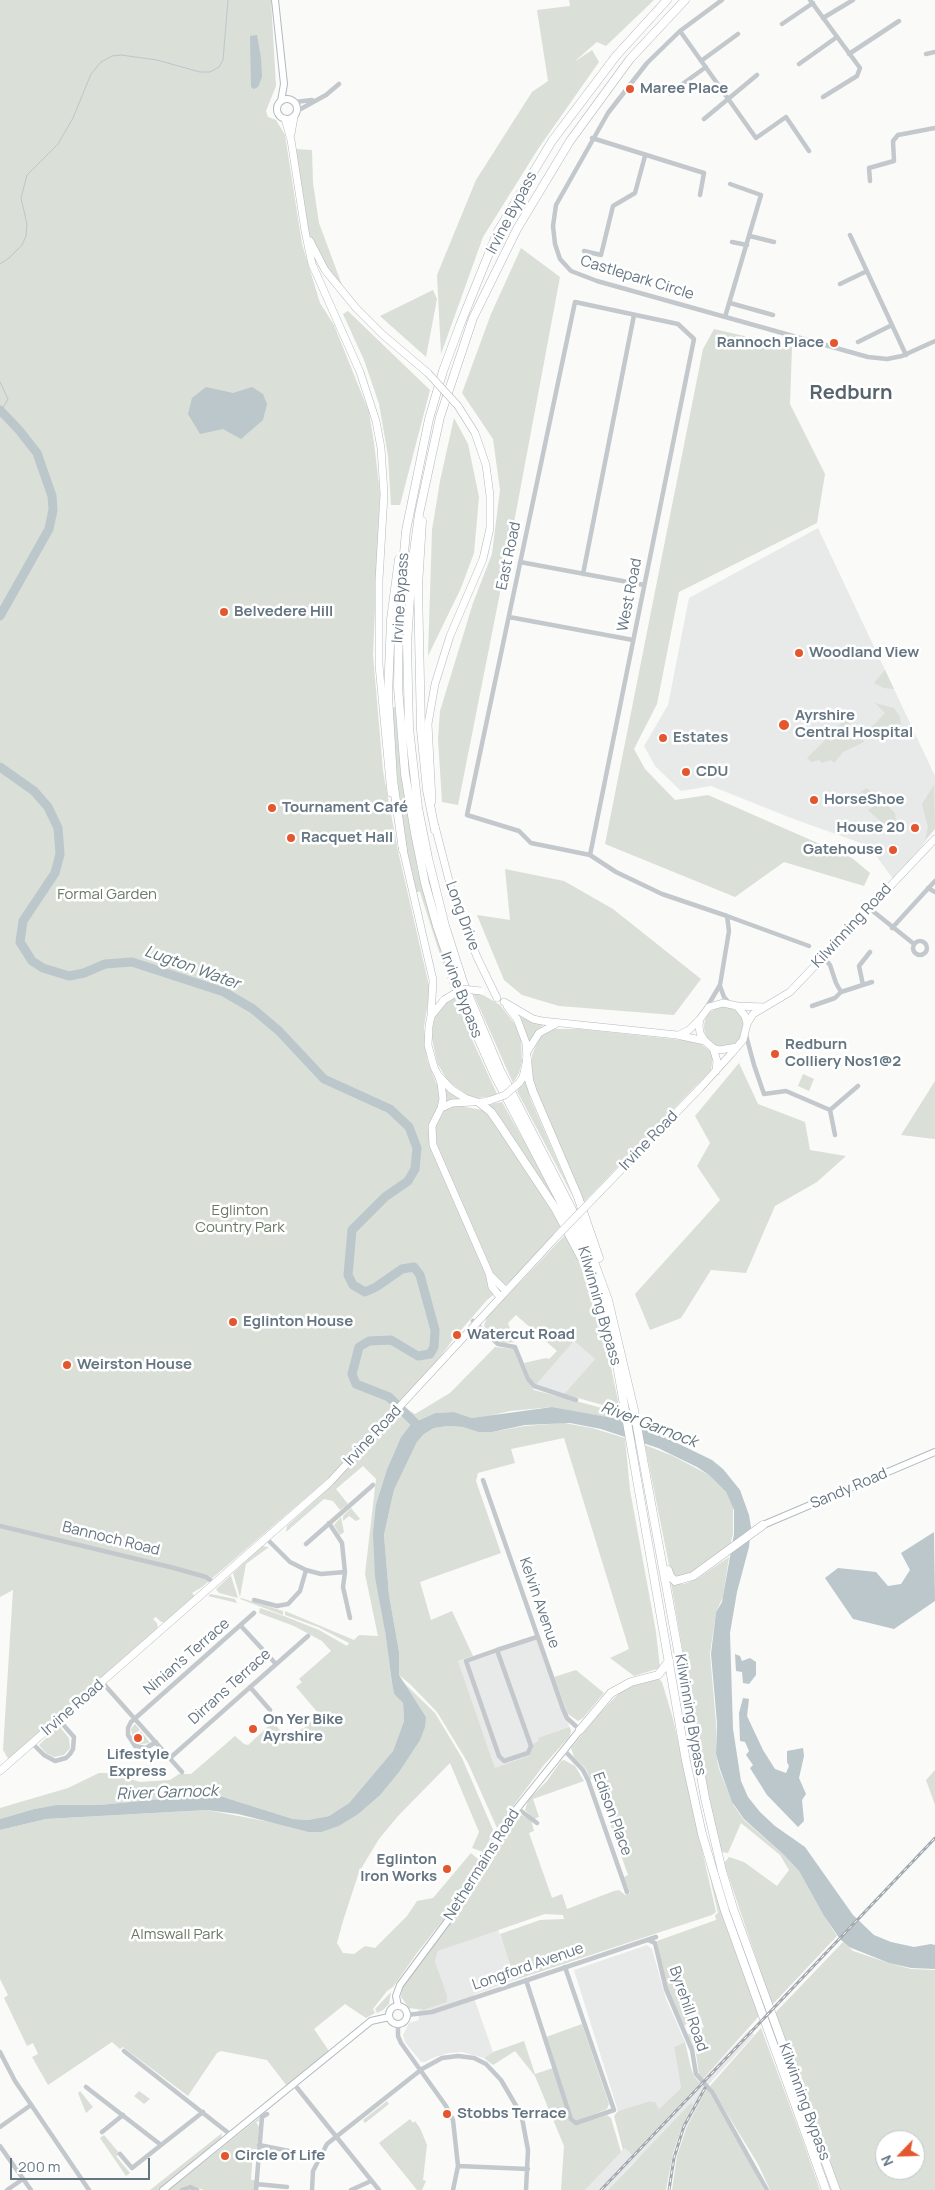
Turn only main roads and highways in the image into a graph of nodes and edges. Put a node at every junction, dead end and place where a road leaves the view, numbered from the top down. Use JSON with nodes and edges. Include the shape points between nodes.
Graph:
{"nodes":[{"id":1,"x":275,"y":0,"type":"edge"},
{"id":2,"x":667,"y":0,"type":"edge"},
{"id":3,"x":685,"y":0,"type":"edge"},
{"id":4,"x":284,"y":84,"type":"junction"},
{"id":5,"x":293,"y":101,"type":"junction"},
{"id":6,"x":280,"y":102,"type":"junction"},
{"id":7,"x":296,"y":114,"type":"junction"},
{"id":8,"x":285,"y":119,"type":"junction"},
{"id":9,"x":291,"y":140,"type":"junction"},
{"id":10,"x":305,"y":232,"type":"junction"},
{"id":11,"x":428,"y":467,"type":"junction"},
{"id":12,"x":406,"y":532,"type":"junction"},
{"id":13,"x":435,"y":830,"type":"junction"},
{"id":14,"x":935,"y":839,"type":"edge"},
{"id":15,"x":403,"y":850,"type":"junction"},
{"id":16,"x":501,"y":1000,"type":"junction"},
{"id":17,"x":734,"y":1005,"type":"junction"},
{"id":18,"x":766,"y":1007,"type":"junction"},
{"id":19,"x":702,"y":1015,"type":"junction"},
{"id":20,"x":431,"y":1016,"type":"junction"},
{"id":21,"x":558,"y":1024,"type":"junction"},
{"id":22,"x":747,"y":1024,"type":"junction"},
{"id":23,"x":677,"y":1036,"type":"junction"},
{"id":24,"x":705,"y":1041,"type":"junction"},
{"id":25,"x":738,"y":1046,"type":"junction"},
{"id":26,"x":713,"y":1048,"type":"junction"},
{"id":27,"x":527,"y":1056,"type":"junction"},
{"id":28,"x":716,"y":1071,"type":"junction"},
{"id":29,"x":438,"y":1075,"type":"junction"},
{"id":30,"x":476,"y":1102,"type":"junction"},
{"id":31,"x":440,"y":1110,"type":"junction"},
{"id":32,"x":580,"y":1231,"type":"junction"},
{"id":33,"x":489,"y":1274,"type":"junction"},
{"id":34,"x":595,"y":1283,"type":"junction"},
{"id":35,"x":492,"y":1287,"type":"junction"},
{"id":36,"x":506,"y":1291,"type":"junction"},
{"id":37,"x":500,"y":1297,"type":"junction"},
{"id":38,"x":608,"y":1300,"type":"junction"},
{"id":39,"x":474,"y":1323,"type":"junction"},
{"id":40,"x":935,"y":1452,"type":"edge"},
{"id":41,"x":763,"y":1525,"type":"joint"},
{"id":42,"x":659,"y":1540,"type":"junction"},
{"id":43,"x":669,"y":1661,"type":"junction"},
{"id":44,"x":658,"y":1675,"type":"junction"},
{"id":45,"x":674,"y":1689,"type":"junction"},
{"id":46,"x":580,"y":1730,"type":"joint"},
{"id":47,"x":0,"y":1771,"type":"edge"},
{"id":48,"x":398,"y":2006,"type":"junction"},
{"id":49,"x":389,"y":2017,"type":"junction"},
{"id":50,"x":163,"y":2190,"type":"edge"},
{"id":51,"x":826,"y":2190,"type":"edge"},
{"id":52,"x":836,"y":2190,"type":"edge"}],
"edges":[{"from":1,"to":4,"type":"main road"},
{"from":2,"to":12,"type":"highway","name":"Irvine Bypass","via":[[616,56],[552,141],[498,231],[443,371],[429,419]]},
{"from":3,"to":11,"type":"highway","name":"Irvine Bypass","via":[[630,59],[570,141],[516,229],[474,318]]},
{"from":4,"to":5,"type":"main road"},
{"from":4,"to":6,"type":"main road"},
{"from":5,"to":6,"type":"main road"},
{"from":5,"to":7,"type":"main road"},
{"from":6,"to":8,"type":"main road","via":[[277,112]]},
{"from":7,"to":8,"type":"main road"},
{"from":7,"to":9,"type":"main road"},
{"from":8,"to":9,"type":"main road"},
{"from":9,"to":10,"type":"main road"},
{"from":10,"to":13,"type":"main road","name":"Long Drive","bridge":true,"via":[[325,270],[356,308],[428,373],[458,406],[475,433],[486,465],[490,528],[483,559],[442,658],[430,708],[428,739]]},
{"from":10,"to":15,"type":"main road","via":[[312,264],[360,372],[376,420],[381,448],[384,494],[379,580],[380,665],[388,772]]},
{"from":11,"to":13,"type":"highway","via":[[418,586],[418,634],[424,760]]},
{"from":11,"to":32,"type":"highway","name":"Irvine Bypass","via":[[412,566],[406,644],[409,728],[422,833],[445,926],[480,1026]]},
{"from":12,"to":15,"type":"highway","via":[[396,572],[388,695],[393,780]]},
{"from":12,"to":32,"type":"highway","name":"Irvine Bypass","via":[[399,610],[398,687],[405,774],[425,883],[446,956],[476,1034],[494,1074]]},
{"from":13,"to":16,"type":"main road","name":"Long Drive","via":[[460,916],[477,957]]},
{"from":14,"to":18,"type":"main road","name":"Kilwinning Road","via":[[790,992]]},
{"from":15,"to":20,"type":"main road","via":[[433,980]]},
{"from":16,"to":20,"type":"main road","bridge":true,"via":[[481,990],[462,989],[444,1000]]},
{"from":16,"to":21,"type":"main road","via":[[533,1019]]},
{"from":16,"to":27,"type":"main road","via":[[521,1027]]},
{"from":17,"to":18,"type":"main road"},
{"from":17,"to":19,"type":"main road","via":[[716,1004]]},
{"from":17,"to":22,"type":"main road","via":[[745,1016]]},
{"from":18,"to":22,"type":"main road","name":"Kilwinning Road","via":[[753,1014]]},
{"from":19,"to":23,"type":"main road","via":[[686,1032]]},
{"from":19,"to":24,"type":"main road","via":[[700,1033]]},
{"from":20,"to":29,"type":"main road","via":[[428,1045]]},
{"from":21,"to":23,"type":"main road"},
{"from":21,"to":27,"type":"main road","via":[[539,1033]]},
{"from":22,"to":25,"type":"main road","via":[[746,1035]]},
{"from":23,"to":24,"type":"main road"},
{"from":24,"to":26,"type":"main road"},
{"from":25,"to":26,"type":"main road","via":[[726,1050]]},
{"from":25,"to":28,"type":"main road","name":"Irvine Road"},
{"from":26,"to":28,"type":"main road"},
{"from":27,"to":30,"type":"main road","bridge":true,"via":[[519,1083],[505,1095]]},
{"from":27,"to":38,"type":"highway","via":[[529,1080],[578,1197],[604,1271]]},
{"from":28,"to":36,"type":"main road","name":"Irvine Road","bridge":true},
{"from":29,"to":30,"type":"main road","via":[[451,1089]]},
{"from":29,"to":31,"type":"main road","via":[[443,1091]]},
{"from":30,"to":31,"type":"main road","via":[[452,1103]]},
{"from":30,"to":34,"type":"highway","via":[[491,1112],[555,1208]]},
{"from":31,"to":33,"type":"main road","via":[[431,1132],[433,1145]]},
{"from":32,"to":34,"type":"highway","name":"Kilwinning Bypass"},
{"from":32,"to":38,"type":"highway","name":"Kilwinning Bypass"},
{"from":33,"to":35,"type":"main road"},
{"from":33,"to":36,"type":"main road"},
{"from":34,"to":43,"type":"highway","name":"Kilwinning Bypass","via":[[616,1359]]},
{"from":35,"to":37,"type":"main road"},
{"from":35,"to":39,"type":"main road","via":[[489,1302]]},
{"from":36,"to":37,"type":"main road","name":"Irvine Road"},
{"from":37,"to":39,"type":"main road","name":"Irvine Road"},
{"from":38,"to":42,"type":"highway","name":"Kilwinning Bypass","via":[[634,1410]]},
{"from":39,"to":47,"type":"main road","name":"Irvine Road","via":[[334,1478]]},
{"from":40,"to":41,"type":"main road","name":"Sandy Road"},
{"from":41,"to":42,"type":"highway","via":[[693,1576],[676,1581],[670,1576]]},
{"from":42,"to":52,"type":"highway","name":"Kilwinning Bypass","via":[[705,1798],[722,1871]]},
{"from":43,"to":44,"type":"highway"},
{"from":43,"to":45,"type":"highway","name":"Kilwinning Bypass"},
{"from":44,"to":45,"type":"highway"},
{"from":44,"to":46,"type":"highway","via":[[618,1688]]},
{"from":45,"to":51,"type":"highway","name":"Kilwinning Bypass","via":[[694,1801],[714,1874]]},
{"from":46,"to":48,"type":"main road","name":"Nethermains Road","via":[[517,1808],[455,1911],[402,1981],[396,1996]]},
{"from":48,"to":49,"type":"main road","via":[[392,2008]]},
{"from":48,"to":49,"type":"main road","via":[[407,2015],[404,2023],[398,2025]]},
{"from":49,"to":50,"type":"main road","via":[[370,2021]]}]}
